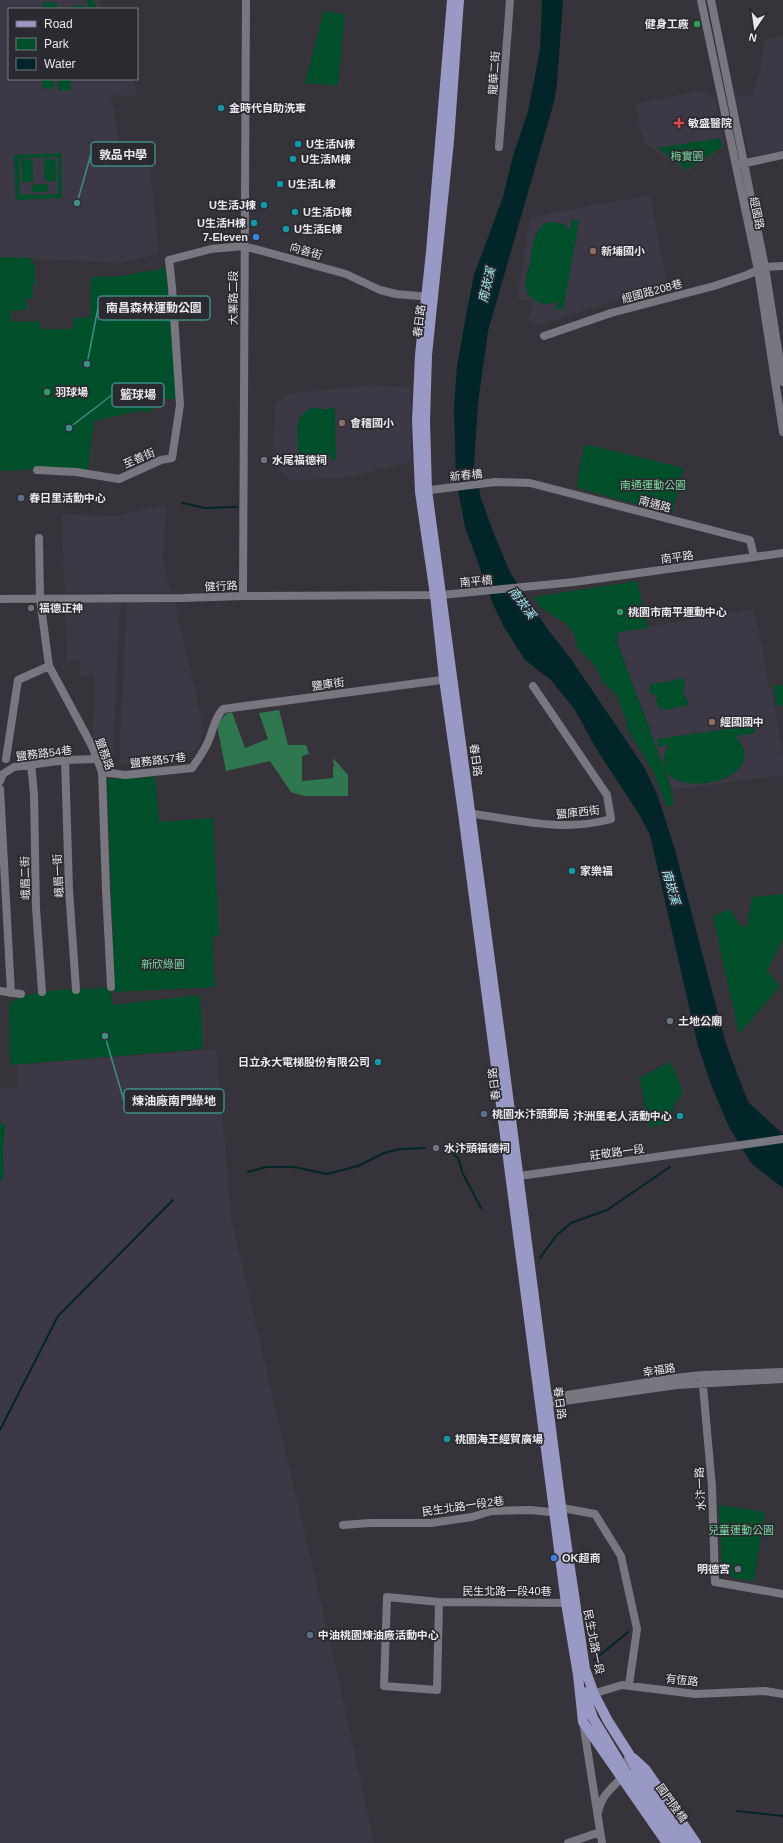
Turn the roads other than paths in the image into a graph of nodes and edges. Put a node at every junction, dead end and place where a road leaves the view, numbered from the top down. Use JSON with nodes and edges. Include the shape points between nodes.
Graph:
{"nodes":[{"id":1,"x":246,"y":0,"type":"edge"},
{"id":2,"x":452,"y":0,"type":"edge"},
{"id":3,"x":459,"y":0,"type":"edge"},
{"id":4,"x":510,"y":0,"type":"edge"},
{"id":5,"x":701,"y":0,"type":"edge"},
{"id":6,"x":711,"y":0,"type":"edge"},
{"id":7,"x":499,"y":147,"type":"dead end"},
{"id":8,"x":783,"y":155,"type":"edge"},
{"id":9,"x":745,"y":163,"type":"junction"},
{"id":10,"x":735,"y":165,"type":"junction"},
{"id":11,"x":244,"y":246,"type":"junction"},
{"id":12,"x":169,"y":260,"type":"joint"},
{"id":13,"x":783,"y":266,"type":"edge"},
{"id":14,"x":761,"y":269,"type":"junction"},
{"id":15,"x":430,"y":296,"type":"junction"},
{"id":16,"x":544,"y":336,"type":"dead end"},
{"id":17,"x":783,"y":382,"type":"edge"},
{"id":18,"x":783,"y":432,"type":"edge"},
{"id":19,"x":36,"y":470,"type":"dead end"},
{"id":20,"x":490,"y":483,"type":"joint"},
{"id":21,"x":424,"y":491,"type":"junction"},
{"id":22,"x":39,"y":538,"type":"dead end"},
{"id":23,"x":783,"y":553,"type":"edge"},
{"id":24,"x":754,"y":557,"type":"junction"},
{"id":25,"x":574,"y":582,"type":"joint"},
{"id":26,"x":443,"y":595,"type":"junction"},
{"id":27,"x":242,"y":596,"type":"junction"},
{"id":28,"x":0,"y":599,"type":"edge"},
{"id":29,"x":40,"y":599,"type":"junction"},
{"id":30,"x":49,"y":666,"type":"junction"},
{"id":31,"x":448,"y":679,"type":"junction"},
{"id":32,"x":533,"y":686,"type":"dead end"},
{"id":33,"x":214,"y":723,"type":"joint"},
{"id":34,"x":6,"y":759,"type":"dead end"},
{"id":35,"x":98,"y":759,"type":"junction"},
{"id":36,"x":65,"y":760,"type":"junction"},
{"id":37,"x":31,"y":764,"type":"junction"},
{"id":38,"x":102,"y":772,"type":"junction"},
{"id":39,"x":0,"y":781,"type":"edge"},
{"id":40,"x":0,"y":789,"type":"edge"},
{"id":41,"x":467,"y":813,"type":"junction"},
{"id":42,"x":111,"y":987,"type":"dead end"},
{"id":43,"x":76,"y":990,"type":"dead end"},
{"id":44,"x":0,"y":991,"type":"edge"},
{"id":45,"x":42,"y":992,"type":"dead end"},
{"id":46,"x":11,"y":993,"type":"junction"},
{"id":47,"x":21,"y":994,"type":"dead end"},
{"id":48,"x":783,"y":1139,"type":"edge"},
{"id":49,"x":515,"y":1177,"type":"junction"},
{"id":50,"x":783,"y":1372,"type":"edge"},
{"id":51,"x":703,"y":1379,"type":"junction"},
{"id":52,"x":783,"y":1379,"type":"edge"},
{"id":53,"x":543,"y":1402,"type":"junction"},
{"id":54,"x":558,"y":1510,"type":"junction"},
{"id":55,"x":343,"y":1525,"type":"dead end"},
{"id":56,"x":783,"y":1594,"type":"edge"},
{"id":57,"x":439,"y":1602,"type":"junction"},
{"id":58,"x":570,"y":1603,"type":"junction"},
{"id":59,"x":629,"y":1685,"type":"junction"},
{"id":60,"x":783,"y":1694,"type":"edge"},
{"id":61,"x":586,"y":1696,"type":"junction"},
{"id":62,"x":604,"y":1714,"type":"junction"},
{"id":63,"x":593,"y":1718,"type":"junction"},
{"id":64,"x":583,"y":1722,"type":"junction"},
{"id":65,"x":629,"y":1754,"type":"junction"},
{"id":66,"x":623,"y":1774,"type":"junction"},
{"id":67,"x":636,"y":1779,"type":"junction"},
{"id":68,"x":598,"y":1812,"type":"junction"},
{"id":69,"x":600,"y":1832,"type":"junction"},
{"id":70,"x":568,"y":1843,"type":"edge"},
{"id":71,"x":602,"y":1843,"type":"edge"},
{"id":72,"x":667,"y":1843,"type":"edge"},
{"id":73,"x":677,"y":1843,"type":"edge"},
{"id":74,"x":687,"y":1843,"type":"edge"},
{"id":75,"x":696,"y":1843,"type":"edge"}],
"edges":[{"from":1,"to":11,"type":"street","name":"大業路二段"},
{"from":2,"to":15,"type":"main road","name":"春日路"},
{"from":3,"to":15,"type":"main road","name":"春日路","via":[[449,141]]},
{"from":4,"to":7,"type":"street","name":"龍華二街"},
{"from":5,"to":10,"type":"street","name":"經國路"},
{"from":6,"to":9,"type":"street","name":"經國路"},
{"from":8,"to":9,"type":"street"},
{"from":9,"to":10,"type":"street"},
{"from":9,"to":14,"type":"street","name":"經國路"},
{"from":10,"to":14,"type":"street","name":"經國路"},
{"from":11,"to":12,"type":"street","name":"向善街","via":[[211,248]]},
{"from":11,"to":15,"type":"street","name":"向善街","via":[[346,274],[380,290],[396,294]]},
{"from":11,"to":27,"type":"street","name":"大業路二段"},
{"from":12,"to":19,"type":"street","name":"至善街","via":[[180,405],[172,458],[160,460],[119,479],[76,472]]},
{"from":13,"to":14,"type":"street","name":"經國路208巷"},
{"from":14,"to":16,"type":"street","name":"經國路208巷","via":[[714,286],[618,311]]},
{"from":14,"to":17,"type":"street","name":"經國路"},
{"from":14,"to":18,"type":"street","name":"經國路"},
{"from":15,"to":21,"type":"main road","name":"春日路"},
{"from":20,"to":21,"type":"street","name":"新春橋"},
{"from":20,"to":24,"type":"street","name":"南通路","via":[[530,483],[750,540]]},
{"from":21,"to":26,"type":"main road","name":"春日路"},
{"from":22,"to":29,"type":"street","name":"鹽務路"},
{"from":23,"to":24,"type":"street","name":"南平路"},
{"from":24,"to":25,"type":"street","name":"南平路"},
{"from":25,"to":26,"type":"street","name":"南平橋"},
{"from":26,"to":27,"type":"street","name":"健行路"},
{"from":26,"to":31,"type":"main road","name":"春日路"},
{"from":27,"to":29,"type":"street","name":"健行路"},
{"from":28,"to":29,"type":"street","name":"健行路"},
{"from":29,"to":30,"type":"street","name":"鹽務路"},
{"from":30,"to":34,"type":"street","via":[[18,680]]},
{"from":30,"to":35,"type":"street","name":"鹽務路"},
{"from":31,"to":33,"type":"street","name":"鹽庫街","via":[[223,709]]},
{"from":31,"to":41,"type":"main road","name":"春日路"},
{"from":32,"to":41,"type":"street","name":"鹽庫西街","via":[[607,795],[611,819],[551,826]]},
{"from":33,"to":38,"type":"street","name":"鹽務路57巷","via":[[206,745],[192,768],[125,774]]},
{"from":35,"to":36,"type":"street","name":"鹽務路54巷"},
{"from":35,"to":38,"type":"street","name":"鹽務路"},
{"from":36,"to":37,"type":"street","name":"鹽務路54巷"},
{"from":36,"to":43,"type":"street","name":"峨眉一街","via":[[69,889]]},
{"from":37,"to":39,"type":"street","name":"鹽務路54巷","via":[[14,767],[3,774]]},
{"from":37,"to":45,"type":"street","name":"峨眉二街"},
{"from":38,"to":42,"type":"street","name":"鹽務路"},
{"from":40,"to":46,"type":"street"},
{"from":41,"to":49,"type":"main road","name":"春日路"},
{"from":44,"to":46,"type":"street"},
{"from":46,"to":47,"type":"street"},
{"from":48,"to":49,"type":"street","name":"莊敬路一段"},
{"from":49,"to":53,"type":"main road","name":"春日路"},
{"from":50,"to":51,"type":"street","name":"幸福路"},
{"from":51,"to":52,"type":"street","name":"幸福路"},
{"from":51,"to":53,"type":"street","name":"幸福路"},
{"from":51,"to":56,"type":"street","name":"水汴一路","via":[[712,1487],[715,1582]]},
{"from":53,"to":54,"type":"main road","name":"春日路"},
{"from":54,"to":55,"type":"street","name":"民生北路一段2巷","via":[[491,1511],[431,1523]]},
{"from":54,"to":58,"type":"main road","name":"民生北路一段"},
{"from":54,"to":59,"type":"street","name":"民生北路一段2巷","via":[[595,1514],[621,1556],[637,1629]]},
{"from":57,"to":57,"type":"street","name":"民生北路一段40巷","via":[[386,1597],[384,1686],[437,1690]]},
{"from":57,"to":58,"type":"street","name":"民生北路一段40巷"},
{"from":58,"to":61,"type":"main road","name":"民生北路一段","via":[[585,1669]]},
{"from":58,"to":61,"type":"main road","name":"民生北路一段","via":[[578,1675]]},
{"from":59,"to":60,"type":"street","name":"有恆路","via":[[695,1694],[765,1691]]},
{"from":59,"to":61,"type":"street","name":"有恆路"},
{"from":61,"to":62,"type":"main road","name":"民生北路一段"},
{"from":61,"to":63,"type":"main road"},
{"from":61,"to":64,"type":"main road"},
{"from":62,"to":63,"type":"main road"},
{"from":62,"to":65,"type":"main road","name":"民生北路一段"},
{"from":63,"to":64,"type":"main road"},
{"from":63,"to":66,"type":"main road"},
{"from":64,"to":66,"type":"main road"},
{"from":64,"to":68,"type":"street"},
{"from":65,"to":66,"type":"street"},
{"from":65,"to":67,"type":"main road"},
{"from":65,"to":75,"type":"main road","via":[[646,1770]]},
{"from":66,"to":67,"type":"main road"},
{"from":66,"to":68,"type":"street","via":[[602,1798]]},
{"from":66,"to":72,"type":"main road"},
{"from":67,"to":73,"type":"main road","name":"國門陸橋"},
{"from":67,"to":74,"type":"main road","name":"國門陸橋"},
{"from":68,"to":69,"type":"street"},
{"from":69,"to":70,"type":"street"},
{"from":69,"to":71,"type":"street"}]}
